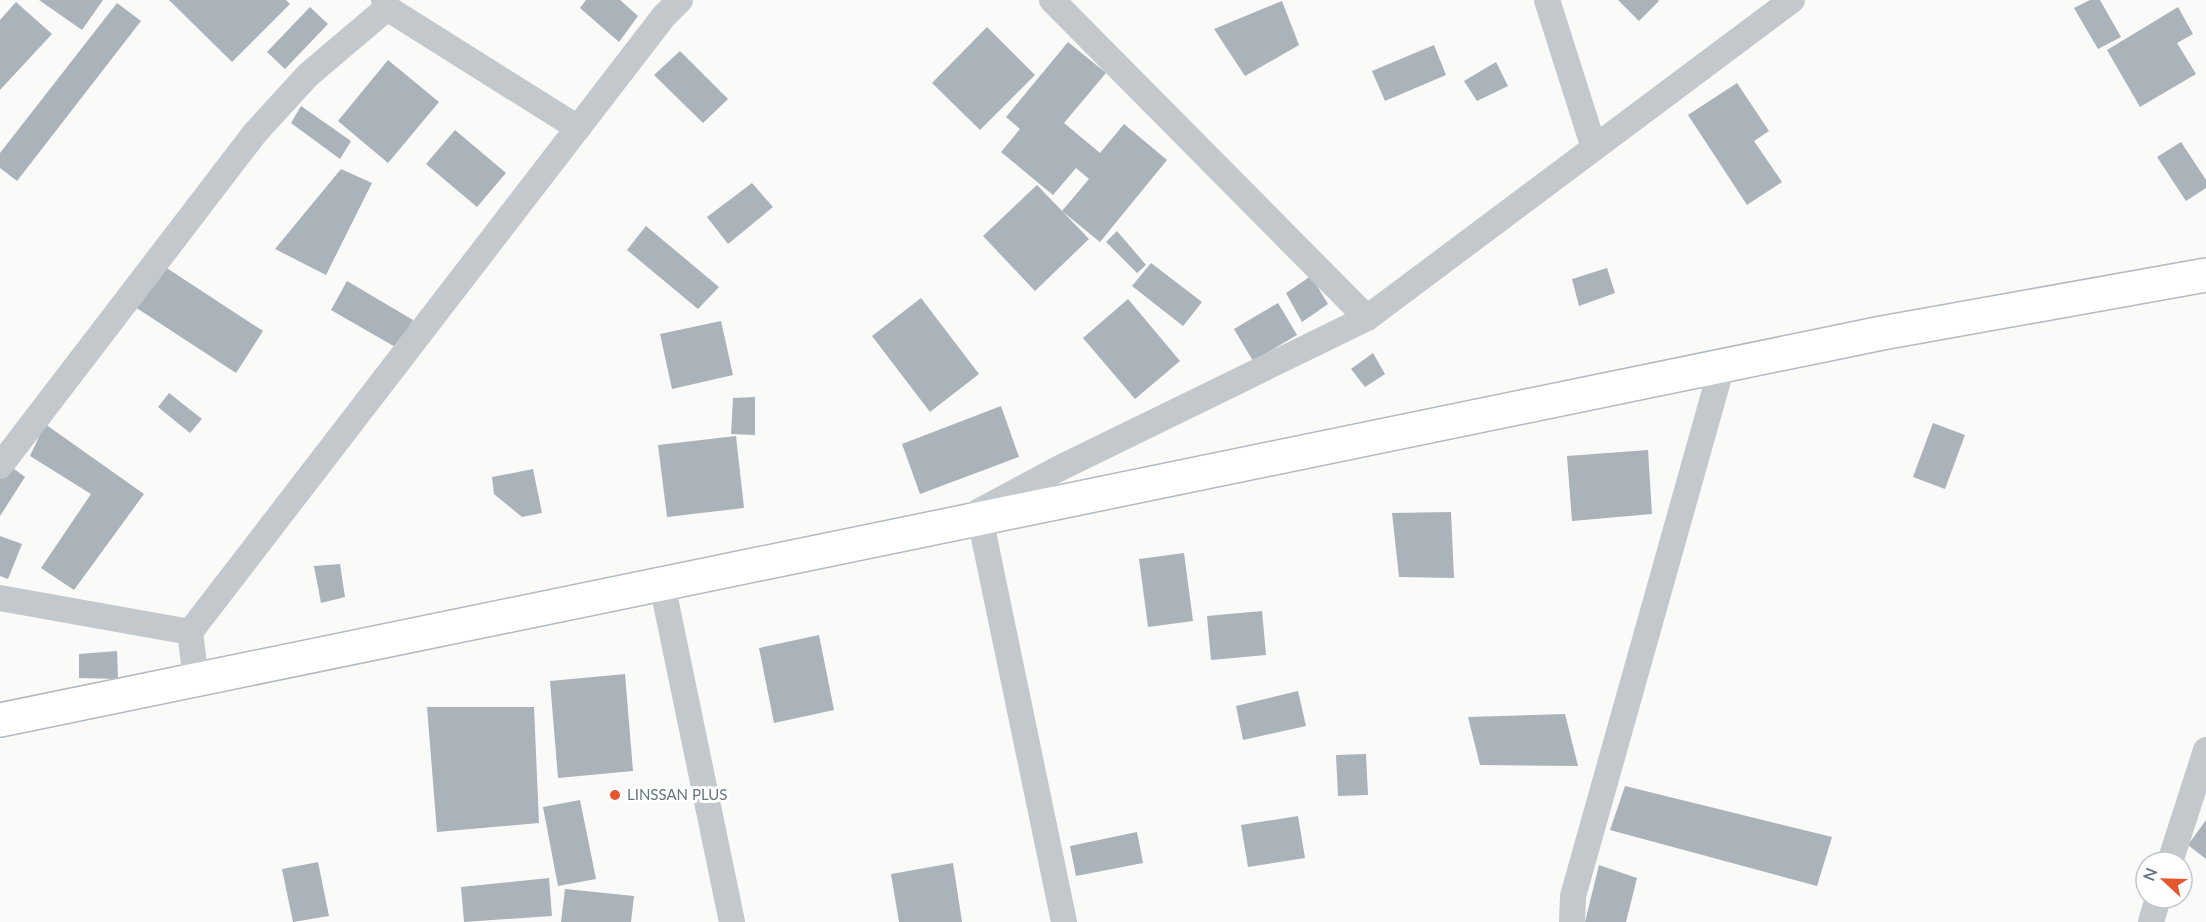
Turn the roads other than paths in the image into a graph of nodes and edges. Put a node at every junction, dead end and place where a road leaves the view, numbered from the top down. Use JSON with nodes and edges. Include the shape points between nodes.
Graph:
{"nodes":[{"id":1,"x":680,"y":0,"type":"edge"},
{"id":2,"x":1053,"y":0,"type":"edge"},
{"id":3,"x":1547,"y":0,"type":"edge"},
{"id":4,"x":1792,"y":0,"type":"edge"},
{"id":5,"x":386,"y":4,"type":"edge"},
{"id":6,"x":578,"y":128,"type":"junction"},
{"id":7,"x":1594,"y":148,"type":"junction"},
{"id":8,"x":2206,"y":275,"type":"edge"},
{"id":9,"x":1367,"y":318,"type":"junction"},
{"id":10,"x":1722,"y":366,"type":"junction"},
{"id":11,"x":0,"y":466,"type":"edge"},
{"id":12,"x":968,"y":521,"type":"junction"},
{"id":13,"x":662,"y":584,"type":"junction"},
{"id":14,"x":0,"y":598,"type":"edge"},
{"id":15,"x":189,"y":632,"type":"junction"},
{"id":16,"x":196,"y":680,"type":"junction"},
{"id":17,"x":0,"y":720,"type":"edge"},
{"id":18,"x":2206,"y":750,"type":"edge"},
{"id":19,"x":2174,"y":850,"type":"edge"},
{"id":20,"x":732,"y":922,"type":"edge"},
{"id":21,"x":1064,"y":922,"type":"edge"},
{"id":22,"x":1572,"y":922,"type":"edge"}],
"edges":[{"from":1,"to":6,"type":"street"},
{"from":2,"to":9,"type":"street"},
{"from":3,"to":7,"type":"street"},
{"from":4,"to":7,"type":"street"},
{"from":5,"to":6,"type":"street"},
{"from":5,"to":11,"type":"street","via":[[308,75],[255,133]]},
{"from":6,"to":15,"type":"street"},
{"from":7,"to":9,"type":"street"},
{"from":8,"to":10,"type":"main road"},
{"from":9,"to":12,"type":"street","via":[[1060,468]]},
{"from":10,"to":12,"type":"main road"},
{"from":10,"to":22,"type":"street","via":[[1573,896]]},
{"from":12,"to":13,"type":"main road"},
{"from":12,"to":21,"type":"street"},
{"from":13,"to":16,"type":"main road"},
{"from":13,"to":20,"type":"street"},
{"from":14,"to":15,"type":"street"},
{"from":15,"to":16,"type":"street"},
{"from":16,"to":17,"type":"main road"},
{"from":18,"to":19,"type":"street"}]}
